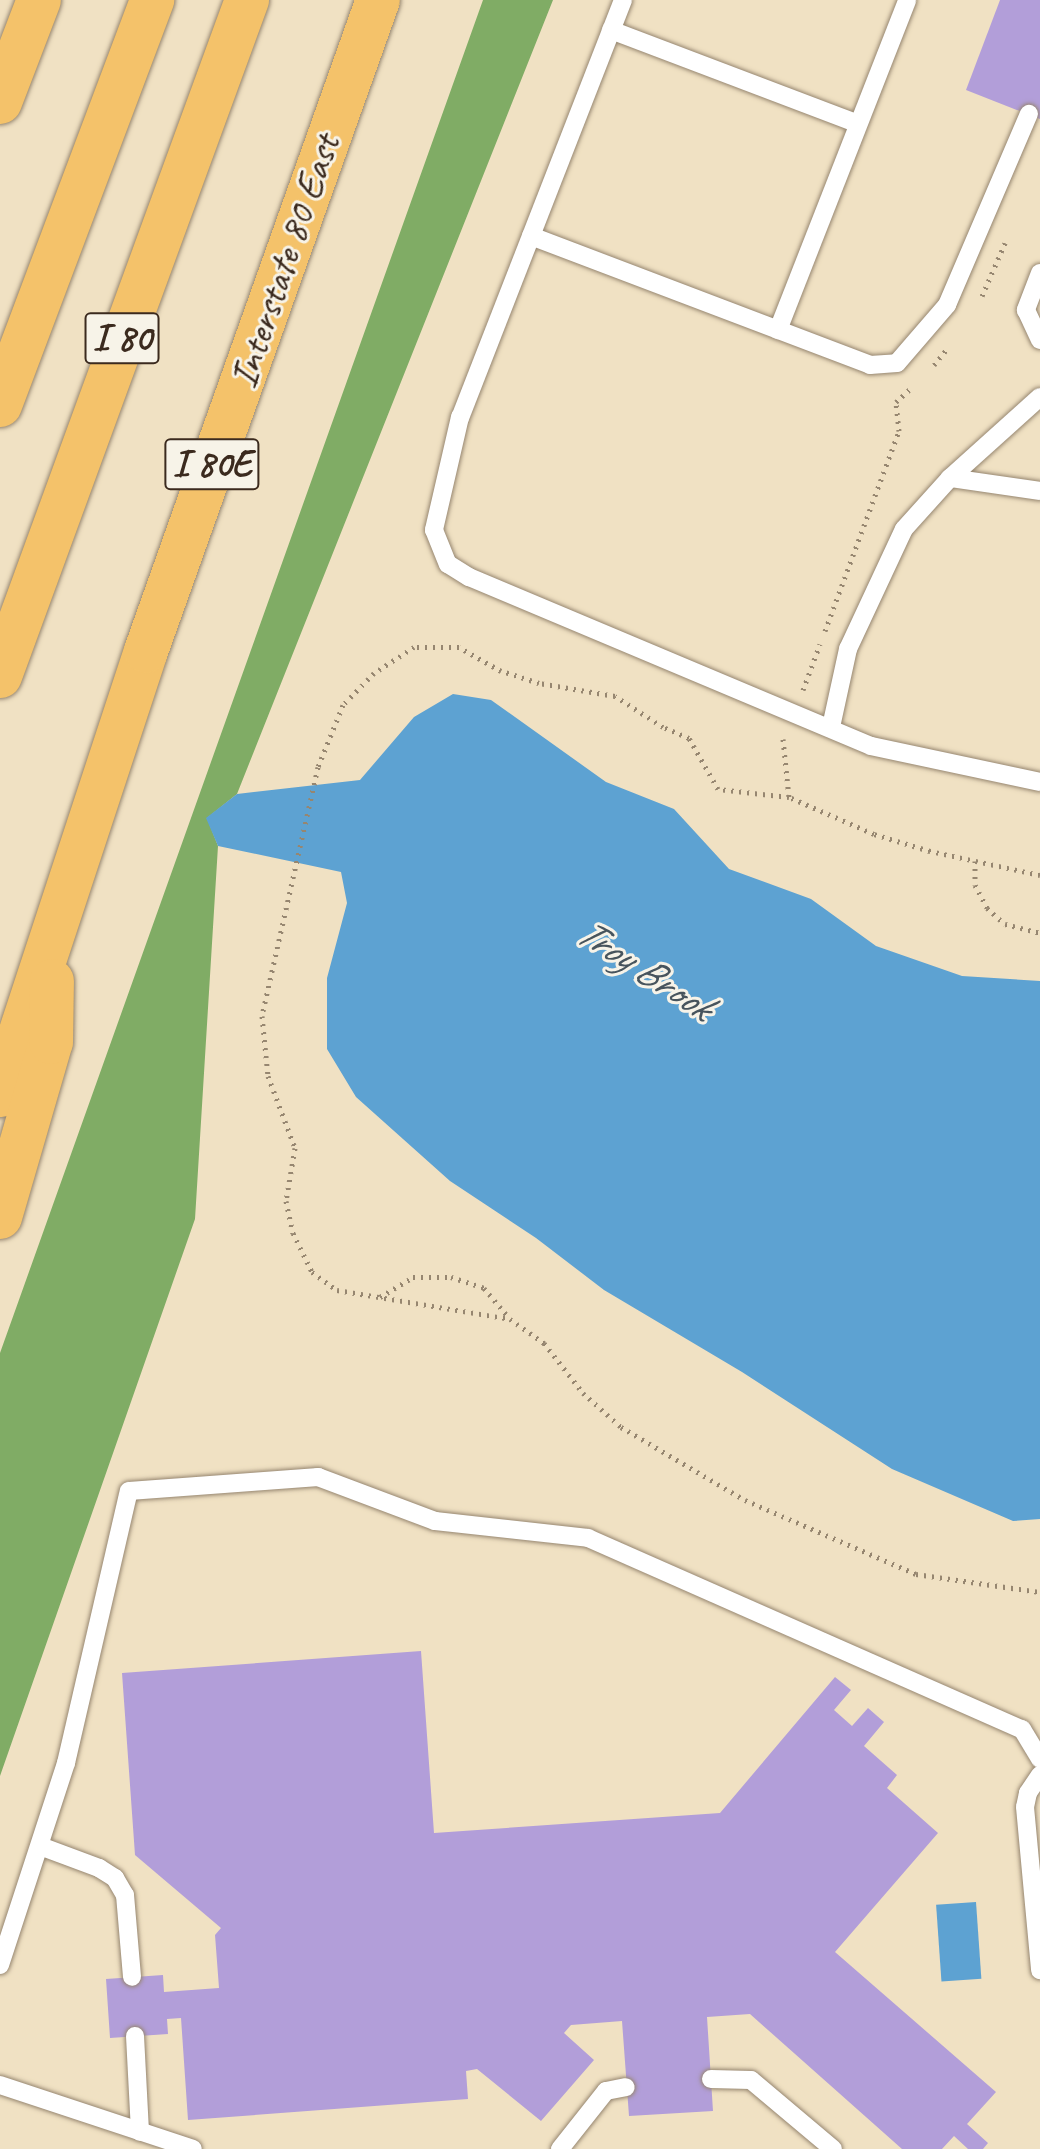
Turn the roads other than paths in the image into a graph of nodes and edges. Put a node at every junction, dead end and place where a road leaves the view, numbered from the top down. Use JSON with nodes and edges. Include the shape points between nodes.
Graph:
{"nodes":[{"id":1,"x":39,"y":0,"type":"edge"},
{"id":2,"x":152,"y":0,"type":"edge"},
{"id":3,"x":247,"y":0,"type":"edge"},
{"id":4,"x":378,"y":0,"type":"edge"},
{"id":5,"x":623,"y":0,"type":"edge"},
{"id":6,"x":907,"y":0,"type":"edge"},
{"id":7,"x":611,"y":30,"type":"junction"},
{"id":8,"x":0,"y":102,"type":"edge"},
{"id":9,"x":1029,"y":114,"type":"dead end"},
{"id":10,"x":858,"y":124,"type":"junction"},
{"id":11,"x":531,"y":236,"type":"junction"},
{"id":12,"x":1040,"y":273,"type":"edge"},
{"id":13,"x":778,"y":330,"type":"junction"},
{"id":14,"x":1040,"y":340,"type":"edge"},
{"id":15,"x":1040,"y":397,"type":"edge"},
{"id":16,"x":0,"y":405,"type":"edge"},
{"id":17,"x":950,"y":478,"type":"junction"},
{"id":18,"x":1040,"y":491,"type":"edge"},
{"id":19,"x":0,"y":676,"type":"edge"},
{"id":20,"x":831,"y":727,"type":"junction"},
{"id":21,"x":1040,"y":782,"type":"edge"},
{"id":22,"x":52,"y":931,"type":"junction"},
{"id":23,"x":0,"y":1095,"type":"edge"},
{"id":24,"x":0,"y":1217,"type":"edge"},
{"id":25,"x":1040,"y":1759,"type":"edge"},
{"id":26,"x":1040,"y":1775,"type":"edge"},
{"id":27,"x":40,"y":1846,"type":"junction"},
{"id":28,"x":0,"y":1965,"type":"edge"},
{"id":29,"x":1040,"y":1970,"type":"edge"},
{"id":30,"x":132,"y":1977,"type":"dead end"},
{"id":31,"x":135,"y":2036,"type":"dead end"},
{"id":32,"x":711,"y":2079,"type":"dead end"},
{"id":33,"x":0,"y":2085,"type":"edge"},
{"id":34,"x":626,"y":2087,"type":"dead end"},
{"id":35,"x":140,"y":2132,"type":"junction"},
{"id":36,"x":821,"y":2146,"type":"edge"},
{"id":37,"x":193,"y":2149,"type":"edge"},
{"id":38,"x":560,"y":2149,"type":"edge"}],
"edges":[{"from":1,"to":8,"type":"highway"},
{"from":2,"to":16,"type":"highway","number":"I 80"},
{"from":3,"to":19,"type":"highway","number":"I 80"},
{"from":4,"to":22,"type":"highway","name":"Interstate 80 East","number":"I 80E"},
{"from":5,"to":7,"type":"lane"},
{"from":6,"to":10,"type":"lane"},
{"from":7,"to":10,"type":"lane"},
{"from":7,"to":11,"type":"lane"},
{"from":9,"to":13,"type":"lane","via":[[947,305],[897,363],[870,365]]},
{"from":10,"to":13,"type":"lane"},
{"from":11,"to":13,"type":"lane"},
{"from":11,"to":20,"type":"lane","via":[[460,417],[434,530],[448,564]]},
{"from":12,"to":14,"type":"lane","via":[[1026,310]]},
{"from":15,"to":17,"type":"lane"},
{"from":17,"to":18,"type":"lane"},
{"from":17,"to":20,"type":"lane","via":[[904,529],[885,565],[848,649]]},
{"from":20,"to":21,"type":"lane","via":[[871,746]]},
{"from":22,"to":23,"type":"highway","name":"Interstate 80 East"},
{"from":22,"to":24,"type":"highway","via":[[51,1042]]},
{"from":25,"to":27,"type":"lane","via":[[1022,1729],[588,1538],[435,1521],[318,1477],[129,1491],[66,1763]]},
{"from":26,"to":29,"type":"lane","via":[[1025,1807]]},
{"from":27,"to":28,"type":"lane"},
{"from":27,"to":30,"type":"lane","via":[[115,1878],[125,1895]]},
{"from":31,"to":35,"type":"lane"},
{"from":32,"to":36,"type":"lane","via":[[751,2080]]},
{"from":33,"to":35,"type":"lane"},
{"from":34,"to":38,"type":"lane","via":[[606,2091]]},
{"from":35,"to":37,"type":"lane"}]}
